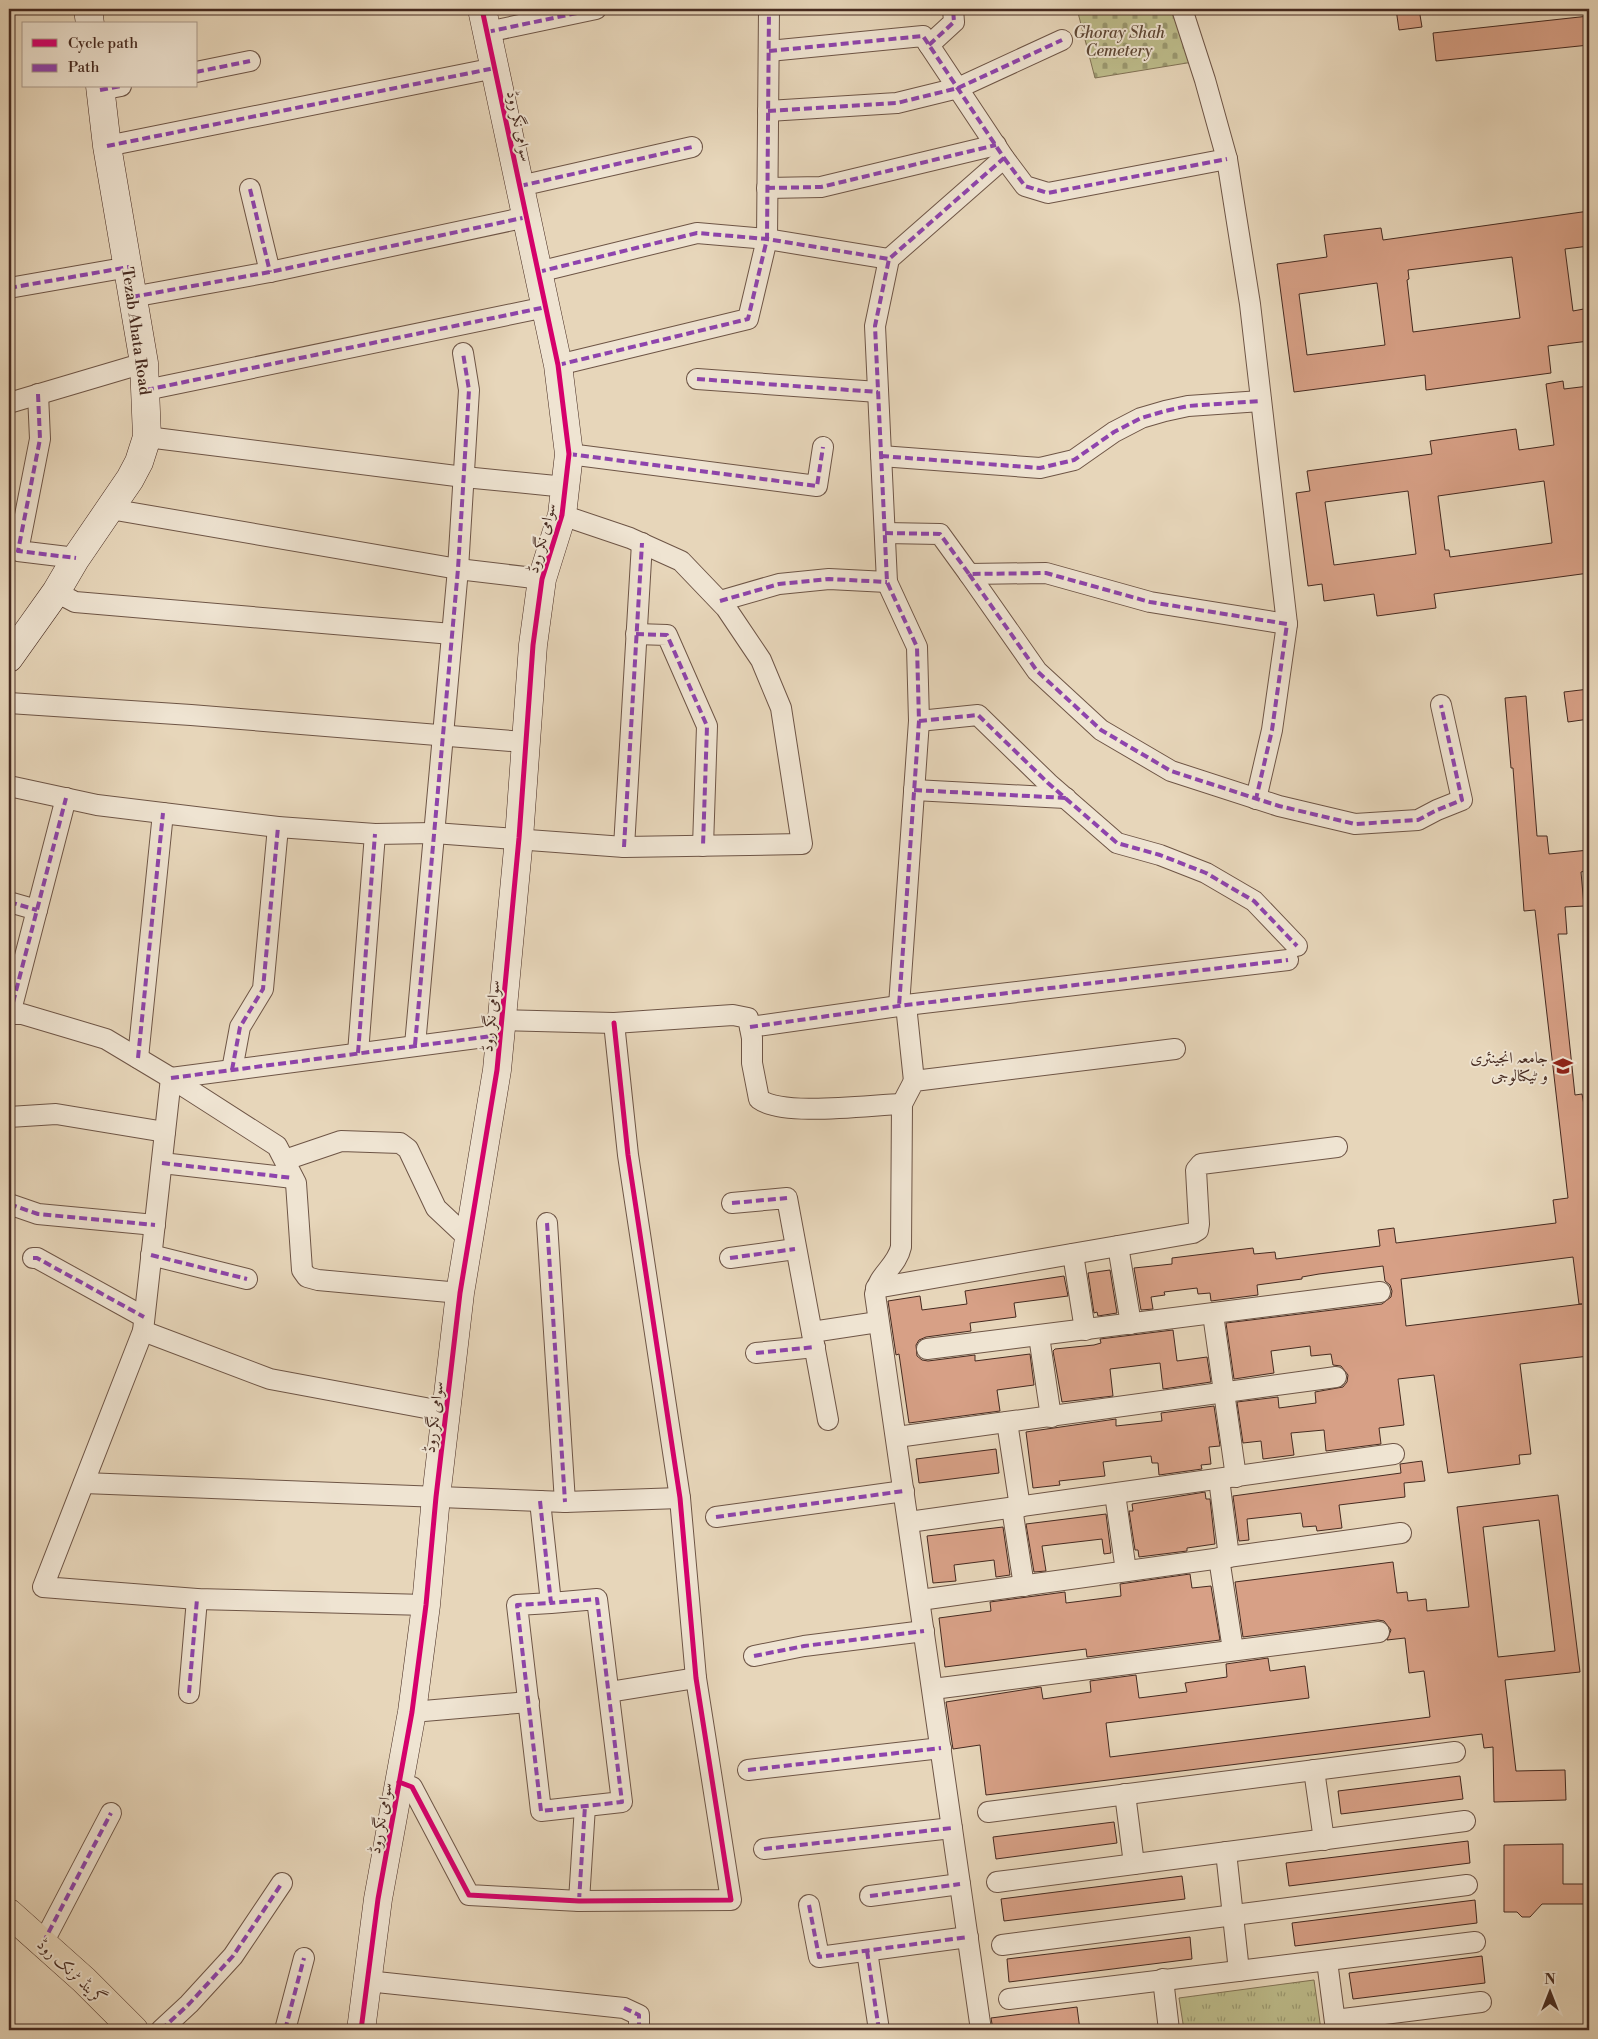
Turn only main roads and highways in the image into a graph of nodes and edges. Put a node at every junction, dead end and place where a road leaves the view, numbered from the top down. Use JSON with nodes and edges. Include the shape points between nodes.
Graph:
{"nodes":[{"id":1,"x":9,"y":1913,"type":"edge"},
{"id":2,"x":134,"y":2030,"type":"edge"}],
"edges":[{"from":1,"to":2,"type":"main road","name":"گرینڈ ٹرنک روڈ"}]}
